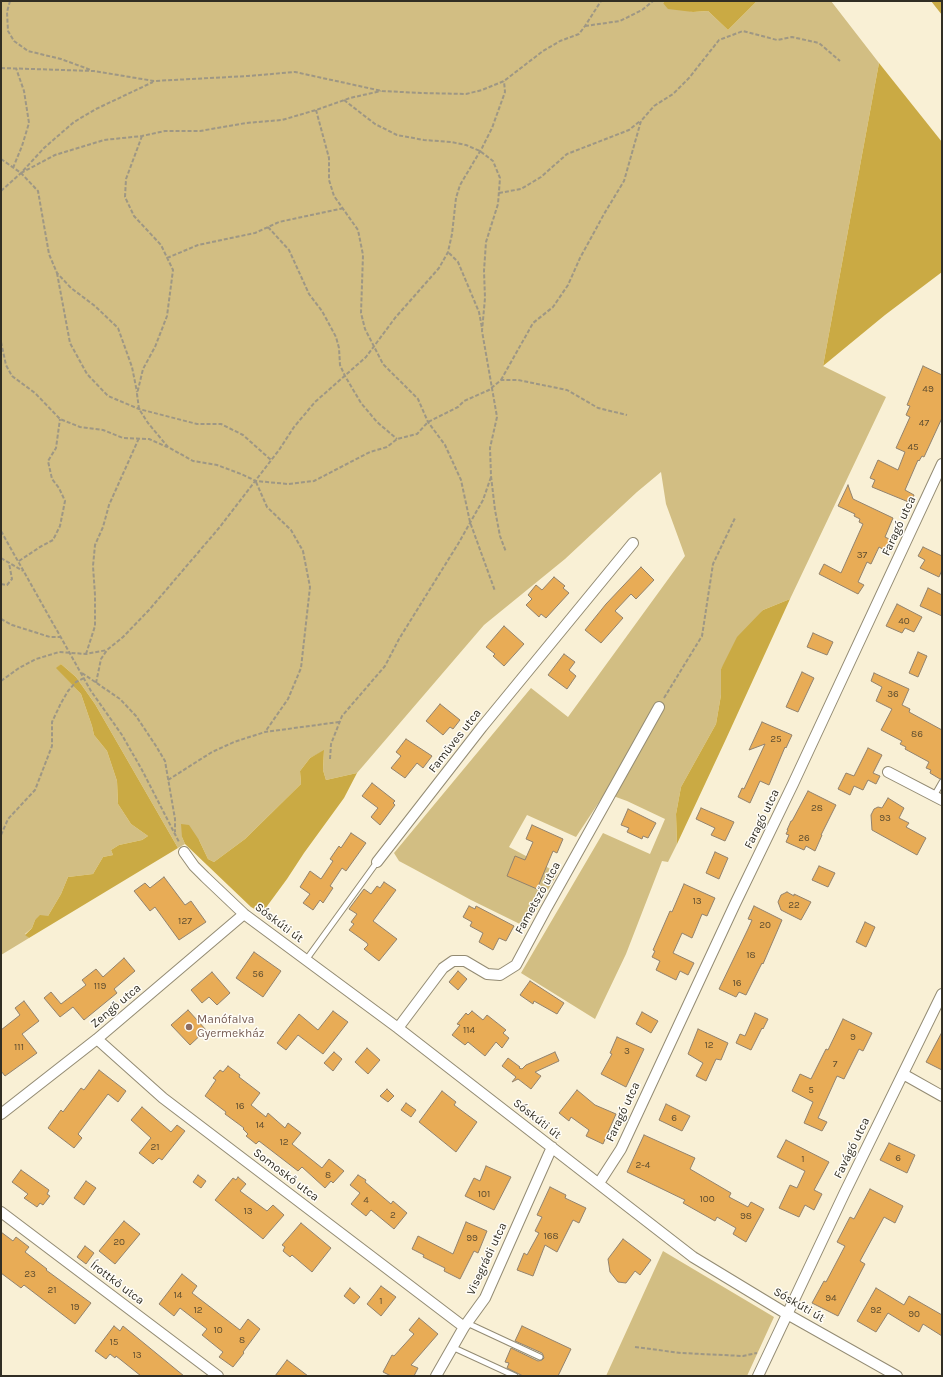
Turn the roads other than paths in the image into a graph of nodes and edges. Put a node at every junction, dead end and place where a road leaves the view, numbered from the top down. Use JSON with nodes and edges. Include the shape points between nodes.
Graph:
{"nodes":[{"id":1,"x":942,"y":464,"type":"edge"},
{"id":2,"x":633,"y":543,"type":"dead end"},
{"id":3,"x":659,"y":707,"type":"road end"},
{"id":4,"x":888,"y":772,"type":"dead end"},
{"id":5,"x":942,"y":782,"type":"edge"},
{"id":6,"x":938,"y":798,"type":"edge"},
{"id":7,"x":184,"y":852,"type":"road end"},
{"id":8,"x":377,"y":862,"type":"joint"},
{"id":9,"x":244,"y":914,"type":"junction"},
{"id":10,"x":306,"y":960,"type":"junction"},
{"id":11,"x":942,"y":994,"type":"edge"},
{"id":12,"x":398,"y":1028,"type":"junction"},
{"id":13,"x":97,"y":1039,"type":"junction"},
{"id":14,"x":903,"y":1074,"type":"junction"},
{"id":15,"x":942,"y":1096,"type":"edge"},
{"id":16,"x":1,"y":1114,"type":"edge"},
{"id":17,"x":552,"y":1147,"type":"junction"},
{"id":18,"x":599,"y":1183,"type":"junction"},
{"id":19,"x":1,"y":1212,"type":"edge"},
{"id":20,"x":787,"y":1314,"type":"junction"},
{"id":21,"x":466,"y":1325,"type":"junction"},
{"id":22,"x":452,"y":1347,"type":"junction"},
{"id":23,"x":540,"y":1357,"type":"dead end"},
{"id":24,"x":218,"y":1376,"type":"edge"},
{"id":25,"x":436,"y":1376,"type":"edge"},
{"id":26,"x":515,"y":1376,"type":"edge"},
{"id":27,"x":758,"y":1376,"type":"edge"},
{"id":28,"x":896,"y":1376,"type":"edge"}],
"edges":[{"from":1,"to":18,"type":"street","name":"Faragó utca","via":[[621,1149]]},
{"from":2,"to":8,"type":"street","name":"Faműves utca","via":[[482,727]]},
{"from":3,"to":12,"type":"street","name":"Fametsző utca","via":[[516,965],[500,975],[487,974],[465,961],[453,961],[443,968]]},
{"from":4,"to":6,"type":"street"},
{"from":5,"to":6,"type":"lane"},
{"from":7,"to":9,"type":"street","name":"Sóskúti út","via":[[205,877]]},
{"from":8,"to":10,"type":"lane","name":"Faműves utca"},
{"from":9,"to":10,"type":"street","name":"Sóskúti út"},
{"from":9,"to":13,"type":"street","name":"Zengő utca"},
{"from":10,"to":12,"type":"street","name":"Sóskúti út"},
{"from":11,"to":14,"type":"street","name":"Favágó utca"},
{"from":12,"to":17,"type":"street","name":"Sóskúti út"},
{"from":13,"to":16,"type":"street","name":"Zengő utca"},
{"from":13,"to":21,"type":"street","name":"Somoskő utca","via":[[163,1098]]},
{"from":14,"to":15,"type":"street"},
{"from":14,"to":20,"type":"street","name":"Favágó utca"},
{"from":17,"to":18,"type":"street","name":"Sóskúti út"},
{"from":17,"to":21,"type":"street","name":"Visegrádi utca","via":[[485,1298]]},
{"from":18,"to":20,"type":"street","name":"Sóskúti út","via":[[693,1257]]},
{"from":19,"to":24,"type":"street","name":"Írottkő utca"},
{"from":20,"to":27,"type":"street","name":"Favágó utca"},
{"from":20,"to":28,"type":"street","name":"Sóskúti út"},
{"from":21,"to":22,"type":"street","name":"Visegrádi utca"},
{"from":21,"to":23,"type":"lane"},
{"from":22,"to":25,"type":"street","name":"Visegrádi utca"},
{"from":22,"to":26,"type":"lane"}]}
